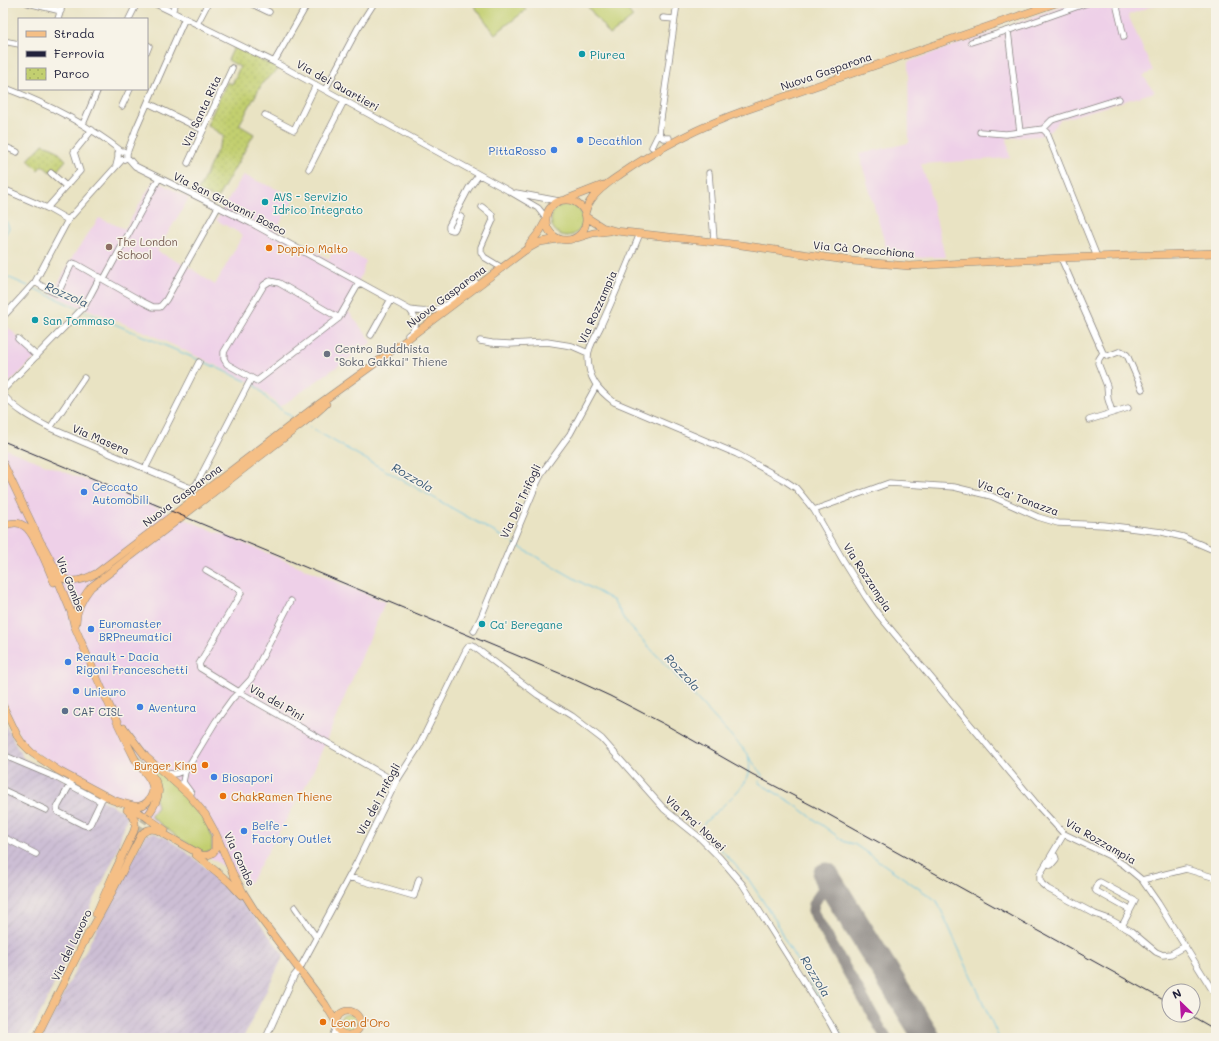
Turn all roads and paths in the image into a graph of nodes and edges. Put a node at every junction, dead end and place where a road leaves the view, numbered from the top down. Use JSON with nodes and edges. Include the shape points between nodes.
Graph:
{"nodes":[{"id":1,"x":28,"y":3,"type":"edge"},
{"id":2,"x":63,"y":3,"type":"edge"},
{"id":3,"x":137,"y":3,"type":"edge"},
{"id":4,"x":154,"y":3,"type":"edge"},
{"id":5,"x":176,"y":3,"type":"edge"},
{"id":6,"x":208,"y":3,"type":"edge"},
{"id":7,"x":250,"y":3,"type":"edge"},
{"id":8,"x":374,"y":3,"type":"edge"},
{"id":9,"x":677,"y":3,"type":"edge"},
{"id":10,"x":1056,"y":3,"type":"edge"},
{"id":11,"x":1087,"y":3,"type":"edge"},
{"id":12,"x":1116,"y":3,"type":"edge"},
{"id":13,"x":305,"y":8,"type":"dead end"},
{"id":14,"x":61,"y":11,"type":"junction"},
{"id":15,"x":172,"y":11,"type":"junction"},
{"id":16,"x":269,"y":12,"type":"dead end"},
{"id":17,"x":1019,"y":16,"type":"junction"},
{"id":18,"x":58,"y":18,"type":"edge"},
{"id":19,"x":130,"y":18,"type":"edge"},
{"id":20,"x":186,"y":18,"type":"junction"},
{"id":21,"x":663,"y":18,"type":"dead end"},
{"id":22,"x":674,"y":19,"type":"junction"},
{"id":23,"x":197,"y":24,"type":"junction"},
{"id":24,"x":1022,"y":26,"type":"junction"},
{"id":25,"x":1008,"y":31,"type":"junction"},
{"id":26,"x":1124,"y":37,"type":"dead end"},
{"id":27,"x":3,"y":41,"type":"edge"},
{"id":28,"x":971,"y":42,"type":"dead end"},
{"id":29,"x":18,"y":44,"type":"edge"},
{"id":30,"x":274,"y":62,"type":"junction"},
{"id":31,"x":232,"y":68,"type":"dead end"},
{"id":32,"x":316,"y":85,"type":"junction"},
{"id":33,"x":3,"y":87,"type":"edge"},
{"id":34,"x":98,"y":90,"type":"edge"},
{"id":35,"x":130,"y":90,"type":"edge"},
{"id":36,"x":325,"y":90,"type":"junction"},
{"id":37,"x":1119,"y":99,"type":"dead end"},
{"id":38,"x":344,"y":100,"type":"junction"},
{"id":39,"x":148,"y":103,"type":"junction"},
{"id":40,"x":122,"y":106,"type":"dead end"},
{"id":41,"x":266,"y":115,"type":"dead end"},
{"id":42,"x":83,"y":124,"type":"junction"},
{"id":43,"x":1042,"y":129,"type":"junction"},
{"id":44,"x":92,"y":130,"type":"junction"},
{"id":45,"x":203,"y":130,"type":"junction"},
{"id":46,"x":980,"y":132,"type":"dead end"},
{"id":47,"x":1020,"y":132,"type":"junction"},
{"id":48,"x":659,"y":133,"type":"junction"},
{"id":49,"x":670,"y":138,"type":"dead end"},
{"id":50,"x":3,"y":146,"type":"edge"},
{"id":51,"x":652,"y":147,"type":"dead end"},
{"id":52,"x":17,"y":152,"type":"dead end"},
{"id":53,"x":122,"y":156,"type":"junction"},
{"id":54,"x":188,"y":163,"type":"dead end"},
{"id":55,"x":309,"y":169,"type":"dead end"},
{"id":56,"x":51,"y":173,"type":"dead end"},
{"id":57,"x":709,"y":174,"type":"dead end"},
{"id":58,"x":479,"y":175,"type":"junction"},
{"id":59,"x":159,"y":178,"type":"junction"},
{"id":60,"x":612,"y":180,"type":"junction"},
{"id":61,"x":66,"y":186,"type":"junction"},
{"id":62,"x":3,"y":189,"type":"edge"},
{"id":63,"x":509,"y":191,"type":"junction"},
{"id":64,"x":567,"y":199,"type":"junction"},
{"id":65,"x":558,"y":201,"type":"junction"},
{"id":66,"x":218,"y":207,"type":"junction"},
{"id":67,"x":482,"y":207,"type":"dead end"},
{"id":68,"x":47,"y":208,"type":"junction"},
{"id":69,"x":456,"y":215,"type":"dead end"},
{"id":70,"x":586,"y":216,"type":"junction"},
{"id":71,"x":545,"y":219,"type":"junction"},
{"id":72,"x":68,"y":220,"type":"junction"},
{"id":73,"x":616,"y":231,"type":"junction"},
{"id":74,"x":641,"y":234,"type":"junction"},
{"id":75,"x":575,"y":238,"type":"junction"},
{"id":76,"x":559,"y":239,"type":"junction"},
{"id":77,"x":713,"y":242,"type":"junction"},
{"id":78,"x":524,"y":250,"type":"junction"},
{"id":79,"x":1216,"y":253,"type":"edge"},
{"id":80,"x":1097,"y":256,"type":"junction"},
{"id":81,"x":1061,"y":258,"type":"junction"},
{"id":82,"x":502,"y":268,"type":"junction"},
{"id":83,"x":102,"y":278,"type":"junction"},
{"id":84,"x":488,"y":278,"type":"junction"},
{"id":85,"x":359,"y":283,"type":"junction"},
{"id":86,"x":32,"y":286,"type":"junction"},
{"id":87,"x":391,"y":299,"type":"junction"},
{"id":88,"x":410,"y":310,"type":"junction"},
{"id":89,"x":3,"y":317,"type":"edge"},
{"id":90,"x":339,"y":318,"type":"junction"},
{"id":91,"x":371,"y":335,"type":"dead end"},
{"id":92,"x":18,"y":339,"type":"dead end"},
{"id":93,"x":480,"y":341,"type":"dead end"},
{"id":94,"x":588,"y":353,"type":"junction"},
{"id":95,"x":1103,"y":353,"type":"junction"},
{"id":96,"x":37,"y":356,"type":"junction"},
{"id":97,"x":199,"y":362,"type":"dead end"},
{"id":98,"x":373,"y":365,"type":"junction"},
{"id":99,"x":84,"y":378,"type":"dead end"},
{"id":100,"x":249,"y":382,"type":"junction"},
{"id":101,"x":596,"y":386,"type":"junction"},
{"id":102,"x":342,"y":388,"type":"junction"},
{"id":103,"x":1142,"y":389,"type":"dead end"},
{"id":104,"x":3,"y":390,"type":"edge"},
{"id":105,"x":3,"y":394,"type":"edge"},
{"id":106,"x":1128,"y":408,"type":"dead end"},
{"id":107,"x":1112,"y":412,"type":"junction"},
{"id":108,"x":1089,"y":420,"type":"dead end"},
{"id":109,"x":50,"y":428,"type":"junction"},
{"id":110,"x":3,"y":463,"type":"edge"},
{"id":111,"x":145,"y":469,"type":"junction"},
{"id":112,"x":814,"y":510,"type":"junction"},
{"id":113,"x":4,"y":525,"type":"edge"},
{"id":114,"x":34,"y":526,"type":"junction"},
{"id":115,"x":42,"y":544,"type":"junction"},
{"id":116,"x":1216,"y":551,"type":"edge"},
{"id":117,"x":48,"y":570,"type":"junction"},
{"id":118,"x":206,"y":570,"type":"dead end"},
{"id":119,"x":98,"y":573,"type":"junction"},
{"id":120,"x":60,"y":584,"type":"junction"},
{"id":121,"x":291,"y":601,"type":"dead end"},
{"id":122,"x":75,"y":628,"type":"junction"},
{"id":123,"x":474,"y":631,"type":"dead end"},
{"id":124,"x":478,"y":648,"type":"joint"},
{"id":125,"x":239,"y":692,"type":"junction"},
{"id":126,"x":3,"y":706,"type":"edge"},
{"id":127,"x":114,"y":715,"type":"junction"},
{"id":128,"x":130,"y":749,"type":"junction"},
{"id":129,"x":3,"y":755,"type":"edge"},
{"id":130,"x":47,"y":764,"type":"junction"},
{"id":131,"x":153,"y":764,"type":"junction"},
{"id":132,"x":188,"y":767,"type":"junction"},
{"id":133,"x":40,"y":771,"type":"junction"},
{"id":134,"x":72,"y":782,"type":"junction"},
{"id":135,"x":396,"y":782,"type":"junction"},
{"id":136,"x":3,"y":790,"type":"edge"},
{"id":137,"x":103,"y":798,"type":"junction"},
{"id":138,"x":112,"y":800,"type":"junction"},
{"id":139,"x":46,"y":810,"type":"dead end"},
{"id":140,"x":204,"y":814,"type":"junction"},
{"id":141,"x":147,"y":817,"type":"junction"},
{"id":142,"x":1064,"y":834,"type":"junction"},
{"id":143,"x":3,"y":837,"type":"edge"},
{"id":144,"x":182,"y":843,"type":"junction"},
{"id":145,"x":36,"y":854,"type":"dead end"},
{"id":146,"x":124,"y":860,"type":"tunnel mouth"},
{"id":147,"x":349,"y":877,"type":"junction"},
{"id":148,"x":1216,"y":878,"type":"edge"},
{"id":149,"x":419,"y":879,"type":"dead end"},
{"id":150,"x":1142,"y":880,"type":"junction"},
{"id":151,"x":295,"y":907,"type":"dead end"},
{"id":152,"x":1130,"y":910,"type":"junction"},
{"id":153,"x":255,"y":911,"type":"junction"},
{"id":154,"x":1122,"y":926,"type":"junction"},
{"id":155,"x":88,"y":936,"type":"junction"},
{"id":156,"x":316,"y":937,"type":"junction"},
{"id":157,"x":1185,"y":946,"type":"junction"},
{"id":158,"x":299,"y":970,"type":"junction"},
{"id":159,"x":1216,"y":996,"type":"edge"},
{"id":160,"x":325,"y":1004,"type":"junction"},
{"id":161,"x":347,"y":1011,"type":"junction"},
{"id":162,"x":336,"y":1024,"type":"junction"},
{"id":163,"x":357,"y":1034,"type":"edge"},
{"id":164,"x":346,"y":1036,"type":"edge"},
{"id":165,"x":332,"y":1037,"type":"edge"},
{"id":166,"x":36,"y":1038,"type":"edge"},
{"id":167,"x":266,"y":1038,"type":"edge"},
{"id":168,"x":838,"y":1038,"type":"edge"}],
"edges":[{"from":1,"to":14,"type":"street"},
{"from":2,"to":14,"type":"street"},
{"from":3,"to":19,"type":"street"},
{"from":4,"to":15,"type":"street","name":"Via dei Quartieri"},
{"from":5,"to":15,"type":"street"},
{"from":6,"to":23,"type":"street"},
{"from":7,"to":16,"type":"street"},
{"from":8,"to":36,"type":"street"},
{"from":9,"to":22,"type":"street"},
{"from":10,"to":17,"type":"main road","name":"Nuova Gasparona"},
{"from":11,"to":24,"type":"street"},
{"from":12,"to":26,"type":"street"},
{"from":13,"to":30,"type":"street"},
{"from":14,"to":18,"type":"street"},
{"from":15,"to":20,"type":"street","name":"Via dei Quartieri"},
{"from":17,"to":24,"type":"street"},
{"from":17,"to":60,"type":"main road","name":"Nuova Gasparona","via":[[729,116],[677,140]]},
{"from":20,"to":23,"type":"street","name":"Via dei Quartieri"},
{"from":20,"to":39,"type":"street"},
{"from":21,"to":22,"type":"street"},
{"from":22,"to":48,"type":"street"},
{"from":23,"to":30,"type":"street","name":"Via dei Quartieri"},
{"from":24,"to":25,"type":"street"},
{"from":25,"to":28,"type":"street"},
{"from":25,"to":47,"type":"street"},
{"from":27,"to":29,"type":"street"},
{"from":30,"to":32,"type":"street","name":"Via dei Quartieri"},
{"from":31,"to":45,"type":"street","name":"Via Santa Rita"},
{"from":32,"to":36,"type":"street","name":"Via dei Quartieri"},
{"from":32,"to":41,"type":"street","via":[[294,130]]},
{"from":33,"to":42,"type":"street"},
{"from":34,"to":42,"type":"street"},
{"from":35,"to":40,"type":"street"},
{"from":36,"to":38,"type":"street","name":"Via dei Quartieri"},
{"from":37,"to":43,"type":"street","via":[[1052,120]]},
{"from":38,"to":55,"type":"street"},
{"from":38,"to":58,"type":"street","name":"Via dei Quartieri"},
{"from":39,"to":45,"type":"street"},
{"from":39,"to":53,"type":"street"},
{"from":42,"to":44,"type":"street"},
{"from":43,"to":47,"type":"street"},
{"from":43,"to":80,"type":"street","via":[[1047,133]]},
{"from":44,"to":53,"type":"street","via":[[111,143]]},
{"from":44,"to":61,"type":"street","via":[[74,152],[80,171]]},
{"from":45,"to":54,"type":"street","name":"Via Santa Rita"},
{"from":46,"to":47,"type":"street"},
{"from":48,"to":49,"type":"street","via":[[663,138]]},
{"from":48,"to":51,"type":"street"},
{"from":50,"to":52,"type":"street"},
{"from":53,"to":59,"type":"street","name":"Via San Giovanni Bosco"},
{"from":53,"to":72,"type":"street","via":[[115,168]]},
{"from":56,"to":61,"type":"street"},
{"from":57,"to":77,"type":"street"},
{"from":58,"to":63,"type":"street","name":"Via dei Quartieri"},
{"from":58,"to":69,"type":"street","via":[[469,188]]},
{"from":59,"to":66,"type":"street","name":"Via San Giovanni Bosco"},
{"from":59,"to":83,"type":"street"},
{"from":60,"to":64,"type":"main road","name":"Nuova Gasparona"},
{"from":60,"to":70,"type":"main road","name":"Nuova Gasparona","via":[[591,199],[586,208]]},
{"from":61,"to":68,"type":"street"},
{"from":62,"to":68,"type":"street"},
{"from":63,"to":65,"type":"street","name":"Via dei Quartieri"},
{"from":63,"to":71,"type":"street","name":"Via dei Quartieri","via":[[538,208]]},
{"from":64,"to":65,"type":"main road","name":"Nuova Gasparona"},
{"from":64,"to":70,"type":"main road","via":[[578,204]]},
{"from":65,"to":71,"type":"main road","name":"Nuova Gasparona","via":[[551,205]]},
{"from":66,"to":83,"type":"street","via":[[160,307],[143,302]]},
{"from":66,"to":85,"type":"street","name":"Via San Giovanni Bosco"},
{"from":67,"to":82,"type":"street","via":[[492,214],[493,220],[481,247],[482,254]]},
{"from":68,"to":72,"type":"street"},
{"from":70,"to":73,"type":"main road","name":"Via Cà Orecchiona","via":[[602,227]]},
{"from":70,"to":75,"type":"main road","name":"Nuova Gasparona","via":[[584,230]]},
{"from":71,"to":76,"type":"main road","via":[[549,232]]},
{"from":71,"to":78,"type":"main road","name":"Nuova Gasparona","via":[[537,236]]},
{"from":72,"to":86,"type":"street"},
{"from":73,"to":74,"type":"main road","name":"Via Cà Orecchiona"},
{"from":73,"to":75,"type":"main road","name":"Via Cà Orecchiona"},
{"from":74,"to":77,"type":"main road","name":"Via Cà Orecchiona"},
{"from":74,"to":94,"type":"street","name":"Via Rozzampia"},
{"from":75,"to":76,"type":"main road","name":"Nuova Gasparona"},
{"from":76,"to":78,"type":"main road","name":"Nuova Gasparona","via":[[540,242]]},
{"from":77,"to":81,"type":"main road","name":"Via Cà Orecchiona","via":[[909,266]]},
{"from":78,"to":82,"type":"main road","name":"Nuova Gasparona"},
{"from":79,"to":80,"type":"main road","name":"Via Cà Orecchiona"},
{"from":80,"to":81,"type":"main road","name":"Via Cà Orecchiona"},
{"from":81,"to":95,"type":"street"},
{"from":82,"to":84,"type":"main road","name":"Nuova Gasparona"},
{"from":83,"to":86,"type":"street","via":[[73,263],[56,293]]},
{"from":83,"to":96,"type":"street","via":[[84,307]]},
{"from":84,"to":88,"type":"street","via":[[474,284],[442,308],[422,312]]},
{"from":84,"to":98,"type":"main road","name":"Nuova Gasparona"},
{"from":85,"to":87,"type":"street","name":"Via San Giovanni Bosco"},
{"from":85,"to":90,"type":"street"},
{"from":86,"to":89,"type":"street"},
{"from":87,"to":88,"type":"street","name":"Via San Giovanni Bosco"},
{"from":87,"to":91,"type":"street"},
{"from":88,"to":98,"type":"street","via":[[415,316],[413,331],[384,353]]},
{"from":90,"to":100,"type":"street","via":[[257,382]]},
{"from":90,"to":100,"type":"street","via":[[280,283],[270,281],[264,284],[224,352],[227,364]]},
{"from":92,"to":96,"type":"street"},
{"from":93,"to":94,"type":"street","via":[[510,344],[547,342],[572,346]]},
{"from":94,"to":101,"type":"street","name":"Via Rozzampia","via":[[590,370]]},
{"from":95,"to":103,"type":"street","via":[[1108,356],[1120,351],[1128,355]]},
{"from":95,"to":107,"type":"street","via":[[1098,363],[1107,386]]},
{"from":96,"to":104,"type":"street"},
{"from":97,"to":111,"type":"street"},
{"from":98,"to":102,"type":"main road","name":"Nuova Gasparona"},
{"from":99,"to":109,"type":"street"},
{"from":100,"to":111,"type":"street","name":"Via Masera","via":[[193,488]]},
{"from":101,"to":112,"type":"street","name":"Via Rozzampia","via":[[614,402],[737,454],[784,480],[796,488]]},
{"from":101,"to":123,"type":"street","name":"Via Dei Trifogli","via":[[570,434],[543,471]]},
{"from":102,"to":119,"type":"main road","name":"Nuova Gasparona"},
{"from":102,"to":122,"type":"main road","name":"Nuova Gasparona","via":[[316,413],[91,587],[77,611]]},
{"from":105,"to":109,"type":"street","name":"Via Masera","via":[[20,410]]},
{"from":106,"to":107,"type":"street"},
{"from":107,"to":108,"type":"street"},
{"from":109,"to":111,"type":"street","name":"Via Masera"},
{"from":110,"to":114,"type":"main road","name":"Via Gombe"},
{"from":112,"to":116,"type":"street","name":"Via Ca' Tonazza","via":[[888,483],[954,487],[991,496],[1058,523],[1162,532],[1183,537]]},
{"from":112,"to":142,"type":"street","name":"Via Rozzampia","via":[[878,614]]},
{"from":113,"to":114,"type":"main road","via":[[22,520]]},
{"from":113,"to":117,"type":"main road","via":[[19,523],[27,528]]},
{"from":114,"to":115,"type":"main road","name":"Via Gombe"},
{"from":115,"to":119,"type":"main road","name":"Nuova Gasparona","via":[[64,579],[78,582]]},
{"from":115,"to":120,"type":"main road","name":"Via Gombe"},
{"from":117,"to":120,"type":"main road"},
{"from":117,"to":122,"type":"main road"},
{"from":118,"to":125,"type":"street","via":[[241,593],[199,664],[200,668]]},
{"from":119,"to":120,"type":"main road","via":[[81,584],[70,587]]},
{"from":120,"to":122,"type":"main road","name":"Via Gombe"},
{"from":121,"to":125,"type":"street","name":"Via dei Pini","via":[[251,679]]},
{"from":122,"to":127,"type":"main road","name":"Via Gombe"},
{"from":124,"to":135,"type":"street","name":"Via dei Trifogli","via":[[469,646],[466,650],[419,746]]},
{"from":124,"to":168,"type":"street","name":"Via Pra' Novei","via":[[538,695],[602,739],[664,809],[720,858],[743,885]]},
{"from":125,"to":132,"type":"street","via":[[216,721]]},
{"from":125,"to":135,"type":"street","name":"Via dei Pini"},
{"from":126,"to":130,"type":"main road","via":[[22,743]]},
{"from":127,"to":128,"type":"main road","name":"Via Gombe"},
{"from":127,"to":131,"type":"main road","name":"Via Gombe"},
{"from":128,"to":138,"type":"main road","via":[[152,784],[153,790],[145,804],[136,807]]},
{"from":128,"to":141,"type":"main road","via":[[151,773],[158,786],[158,802]]},
{"from":129,"to":133,"type":"street"},
{"from":130,"to":133,"type":"street"},
{"from":130,"to":134,"type":"main road"},
{"from":131,"to":132,"type":"street","via":[[170,774],[178,774]]},
{"from":131,"to":140,"type":"main road","name":"Via Gombe","via":[[188,794]]},
{"from":132,"to":140,"type":"street","via":[[183,782]]},
{"from":133,"to":134,"type":"street"},
{"from":134,"to":137,"type":"main road"},
{"from":134,"to":137,"type":"street","via":[[57,810],[84,826],[90,824]]},
{"from":135,"to":147,"type":"street","name":"Via dei Trifogli"},
{"from":136,"to":139,"type":"street"},
{"from":137,"to":138,"type":"main road"},
{"from":138,"to":141,"type":"main road"},
{"from":138,"to":155,"type":"main road","via":[[132,814],[135,827]]},
{"from":140,"to":144,"type":"main road","via":[[215,837],[216,846],[213,852],[201,855]]},
{"from":140,"to":153,"type":"main road","name":"Via Gombe","via":[[216,834],[233,874]]},
{"from":141,"to":144,"type":"main road"},
{"from":142,"to":150,"type":"street","name":"Via Rozzampia","via":[[1108,855]]},
{"from":142,"to":154,"type":"street","via":[[1040,874],[1042,884],[1082,908]]},
{"from":143,"to":145,"type":"street"},
{"from":144,"to":153,"type":"main road","via":[[228,882]]},
{"from":144,"to":155,"type":"main road","via":[[157,830],[143,833]]},
{"from":146,"to":155,"type":"main road","name":"Via del Lavoro"},
{"from":147,"to":149,"type":"street","via":[[414,896]]},
{"from":147,"to":156,"type":"street","name":"Via dei Trifogli"},
{"from":148,"to":150,"type":"street","via":[[1186,869]]},
{"from":150,"to":157,"type":"street","name":"Via Rozzampia"},
{"from":151,"to":156,"type":"street"},
{"from":152,"to":152,"type":"street","via":[[1135,901],[1098,883],[1096,891]]},
{"from":152,"to":154,"type":"street"},
{"from":153,"to":158,"type":"main road","name":"Via Gombe"},
{"from":154,"to":157,"type":"street","via":[[1163,955],[1171,954]]},
{"from":155,"to":166,"type":"main road","name":"Via del Lavoro"},
{"from":156,"to":158,"type":"street","name":"Via dei Trifogli"},
{"from":157,"to":159,"type":"street","name":"Via Rozzampia"},
{"from":158,"to":160,"type":"main road","name":"Via Gombe"},
{"from":158,"to":167,"type":"street","name":"Via dei Trifogli"},
{"from":160,"to":161,"type":"main road","via":[[335,1011]]},
{"from":160,"to":162,"type":"main road","name":"Via Gombe"},
{"from":161,"to":162,"type":"main road","via":[[341,1013]]},
{"from":161,"to":163,"type":"main road","via":[[354,1012],[359,1017]]},
{"from":162,"to":164,"type":"main road"},
{"from":162,"to":165,"type":"street"},
{"from":163,"to":164,"type":"main road"},
{"from":164,"to":165,"type":"street","via":[[339,1034]]}]}
